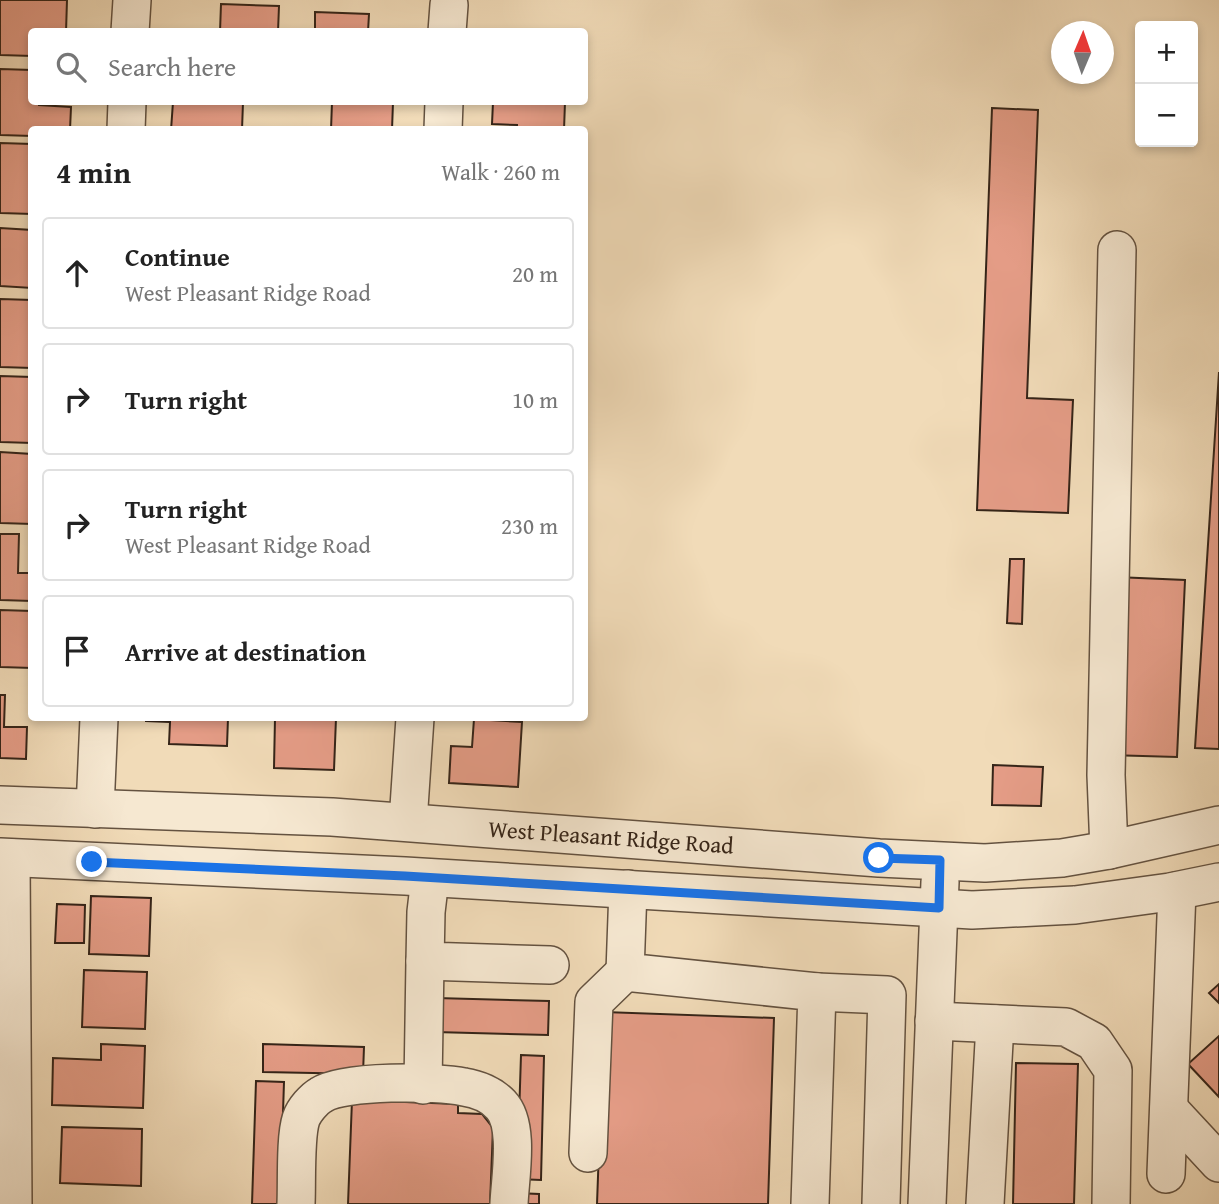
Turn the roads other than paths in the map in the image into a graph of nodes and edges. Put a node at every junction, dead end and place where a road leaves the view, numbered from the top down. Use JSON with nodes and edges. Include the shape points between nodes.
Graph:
{"nodes":[{"id":1,"x":132,"y":0,"type":"edge"},
{"id":2,"x":130,"y":28,"type":"edge"},
{"id":3,"x":127,"y":105,"type":"edge"},
{"id":4,"x":444,"y":105,"type":"edge"},
{"id":5,"x":126,"y":126,"type":"edge"},
{"id":6,"x":443,"y":126,"type":"edge"},
{"id":7,"x":1117,"y":250,"type":"dead end"},
{"id":8,"x":99,"y":721,"type":"edge"},
{"id":9,"x":415,"y":721,"type":"edge"},
{"id":10,"x":0,"y":805,"type":"edge"},
{"id":11,"x":95,"y":808,"type":"junction"},
{"id":12,"x":408,"y":822,"type":"junction"},
{"id":13,"x":1219,"y":825,"type":"edge"},
{"id":14,"x":1110,"y":850,"type":"junction"},
{"id":15,"x":5,"y":857,"type":"edge"},
{"id":16,"x":940,"y":860,"type":"junction"},
{"id":17,"x":430,"y":878,"type":"junction"},
{"id":18,"x":1219,"y":882,"type":"edge"},
{"id":19,"x":628,"y":889,"type":"junction"},
{"id":20,"x":1177,"y":891,"type":"junction"},
{"id":21,"x":939,"y":908,"type":"junction"},
{"id":22,"x":425,"y":961,"type":"junction"},
{"id":23,"x":550,"y":965,"type":"dead end"},
{"id":24,"x":625,"y":972,"type":"junction"},
{"id":25,"x":817,"y":992,"type":"junction"},
{"id":26,"x":934,"y":1021,"type":"junction"},
{"id":27,"x":995,"y":1024,"type":"junction"},
{"id":28,"x":423,"y":1085,"type":"junction"},
{"id":29,"x":1169,"y":1110,"type":"junction"},
{"id":30,"x":588,"y":1153,"type":"dead end"},
{"id":31,"x":1219,"y":1163,"type":"edge"},
{"id":32,"x":1166,"y":1174,"type":"dead end"},
{"id":33,"x":13,"y":1204,"type":"edge"},
{"id":34,"x":296,"y":1204,"type":"edge"},
{"id":35,"x":509,"y":1204,"type":"edge"},
{"id":36,"x":810,"y":1204,"type":"edge"},
{"id":37,"x":881,"y":1204,"type":"edge"},
{"id":38,"x":927,"y":1204,"type":"edge"},
{"id":39,"x":985,"y":1204,"type":"edge"},
{"id":40,"x":1111,"y":1204,"type":"edge"}],
"edges":[{"from":1,"to":2,"type":"street"},
{"from":3,"to":5,"type":"street"},
{"from":4,"to":6,"type":"street"},
{"from":7,"to":14,"type":"street","via":[[1106,775]]},
{"from":8,"to":11,"type":"street"},
{"from":9,"to":12,"type":"street"},
{"from":10,"to":11,"type":"street","name":"West Pleasant Ridge Road"},
{"from":11,"to":12,"type":"street","name":"West Pleasant Ridge Road"},
{"from":12,"to":16,"type":"street","name":"West Pleasant Ridge Road"},
{"from":13,"to":14,"type":"street","name":"West Pleasant Ridge Road"},
{"from":14,"to":16,"type":"street","name":"West Pleasant Ridge Road","via":[[998,862]]},
{"from":15,"to":17,"type":"street"},
{"from":15,"to":33,"type":"street"},
{"from":16,"to":21,"type":"street"},
{"from":17,"to":19,"type":"street"},
{"from":17,"to":22,"type":"street"},
{"from":18,"to":20,"type":"street"},
{"from":19,"to":21,"type":"street"},
{"from":19,"to":24,"type":"street"},
{"from":20,"to":21,"type":"street","via":[[1075,905]]},
{"from":20,"to":29,"type":"street"},
{"from":21,"to":26,"type":"street"},
{"from":22,"to":23,"type":"street"},
{"from":22,"to":28,"type":"street"},
{"from":24,"to":25,"type":"street"},
{"from":24,"to":30,"type":"street","via":[[594,1002]]},
{"from":25,"to":36,"type":"street"},
{"from":25,"to":37,"type":"street","via":[[887,995]]},
{"from":26,"to":27,"type":"street"},
{"from":26,"to":38,"type":"street"},
{"from":27,"to":39,"type":"street"},
{"from":27,"to":40,"type":"street","via":[[1066,1027],[1094,1042],[1113,1070]]},
{"from":28,"to":34,"type":"street","via":[[352,1085],[323,1093],[312,1103],[301,1118]]},
{"from":28,"to":35,"type":"street","via":[[465,1087],[502,1106],[512,1130]]},
{"from":29,"to":31,"type":"street"},
{"from":29,"to":32,"type":"street"}]}
